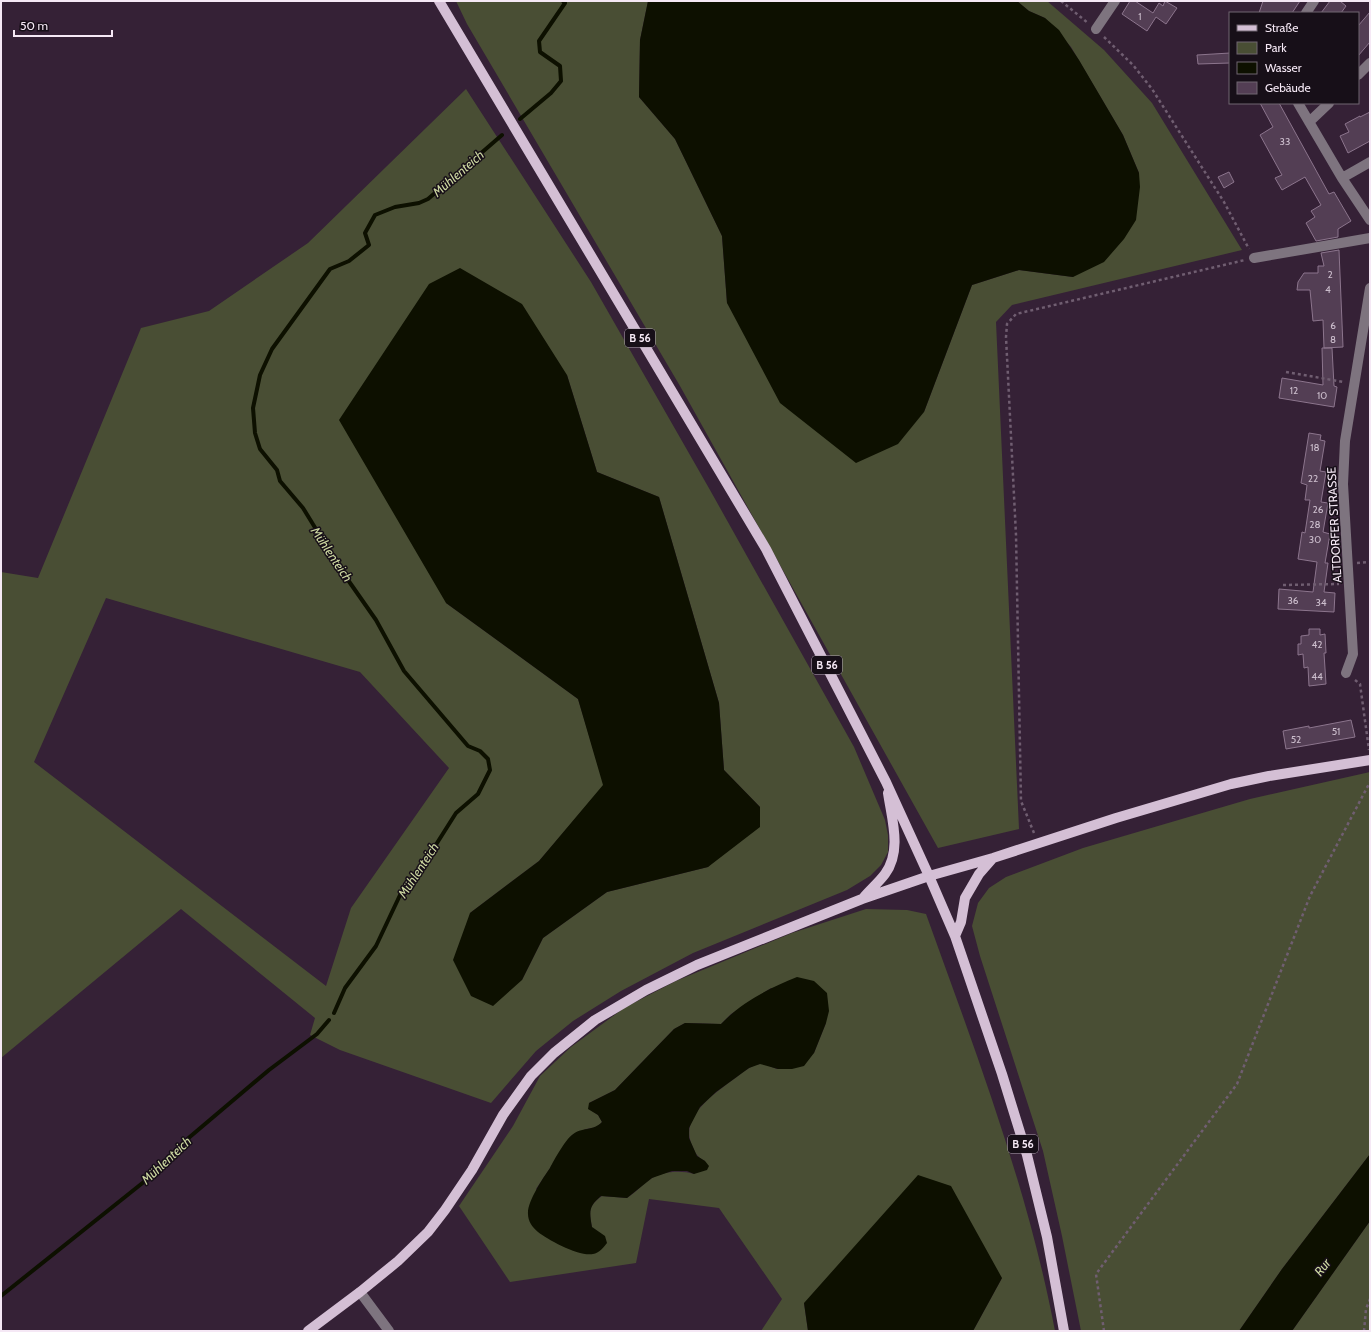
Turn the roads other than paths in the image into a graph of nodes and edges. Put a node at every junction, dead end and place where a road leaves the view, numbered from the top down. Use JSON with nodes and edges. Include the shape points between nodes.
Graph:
{"nodes":[{"id":1,"x":439,"y":1,"type":"edge"},
{"id":2,"x":1114,"y":1,"type":"edge"},
{"id":3,"x":1314,"y":1,"type":"edge"},
{"id":4,"x":1307,"y":12,"type":"edge"},
{"id":5,"x":1096,"y":29,"type":"road end"},
{"id":6,"x":1370,"y":63,"type":"edge"},
{"id":7,"x":1359,"y":74,"type":"edge"},
{"id":8,"x":1299,"y":104,"type":"edge"},
{"id":9,"x":1328,"y":104,"type":"edge"},
{"id":10,"x":1309,"y":122,"type":"junction"},
{"id":11,"x":1370,"y":162,"type":"edge"},
{"id":12,"x":1342,"y":178,"type":"junction"},
{"id":13,"x":1370,"y":220,"type":"edge"},
{"id":14,"x":1370,"y":238,"type":"edge"},
{"id":15,"x":1254,"y":258,"type":"road end"},
{"id":16,"x":1370,"y":288,"type":"edge"},
{"id":17,"x":1346,"y":673,"type":"road end"},
{"id":18,"x":1370,"y":760,"type":"edge"},
{"id":19,"x":886,"y":782,"type":"junction"},
{"id":20,"x":993,"y":858,"type":"junction"},
{"id":21,"x":929,"y":876,"type":"junction"},
{"id":22,"x":862,"y":899,"type":"junction"},
{"id":23,"x":954,"y":936,"type":"junction"},
{"id":24,"x":360,"y":1292,"type":"junction"},
{"id":25,"x":308,"y":1331,"type":"edge"},
{"id":26,"x":389,"y":1331,"type":"edge"},
{"id":27,"x":1064,"y":1331,"type":"edge"}],
"edges":[{"from":1,"to":19,"type":"main road","number":"B 56","via":[[766,549]]},
{"from":2,"to":5,"type":"street"},
{"from":3,"to":4,"type":"street"},
{"from":6,"to":7,"type":"street"},
{"from":8,"to":10,"type":"street"},
{"from":9,"to":10,"type":"street"},
{"from":10,"to":12,"type":"street"},
{"from":11,"to":12,"type":"street"},
{"from":12,"to":13,"type":"street"},
{"from":14,"to":15,"type":"street"},
{"from":16,"to":17,"type":"street","name":"ALTDORFER STRASSE","via":[[1345,441],[1343,484],[1353,654]]},
{"from":18,"to":20,"type":"main road","via":[[1231,784]]},
{"from":19,"to":21,"type":"main road","number":"B 56"},
{"from":19,"to":22,"type":"main road","via":[[895,843],[892,861],[885,874]]},
{"from":20,"to":21,"type":"main road"},
{"from":20,"to":23,"type":"main road","via":[[979,874],[965,898],[961,922]]},
{"from":21,"to":22,"type":"main road"},
{"from":21,"to":23,"type":"main road","number":"B 56"},
{"from":22,"to":24,"type":"main road","via":[[697,965],[646,990],[595,1020],[554,1053],[531,1076],[503,1115],[472,1170],[428,1232]]},
{"from":23,"to":27,"type":"main road","number":"B 56","via":[[1027,1155],[1047,1236]]},
{"from":24,"to":25,"type":"main road"},
{"from":24,"to":26,"type":"street"}]}
